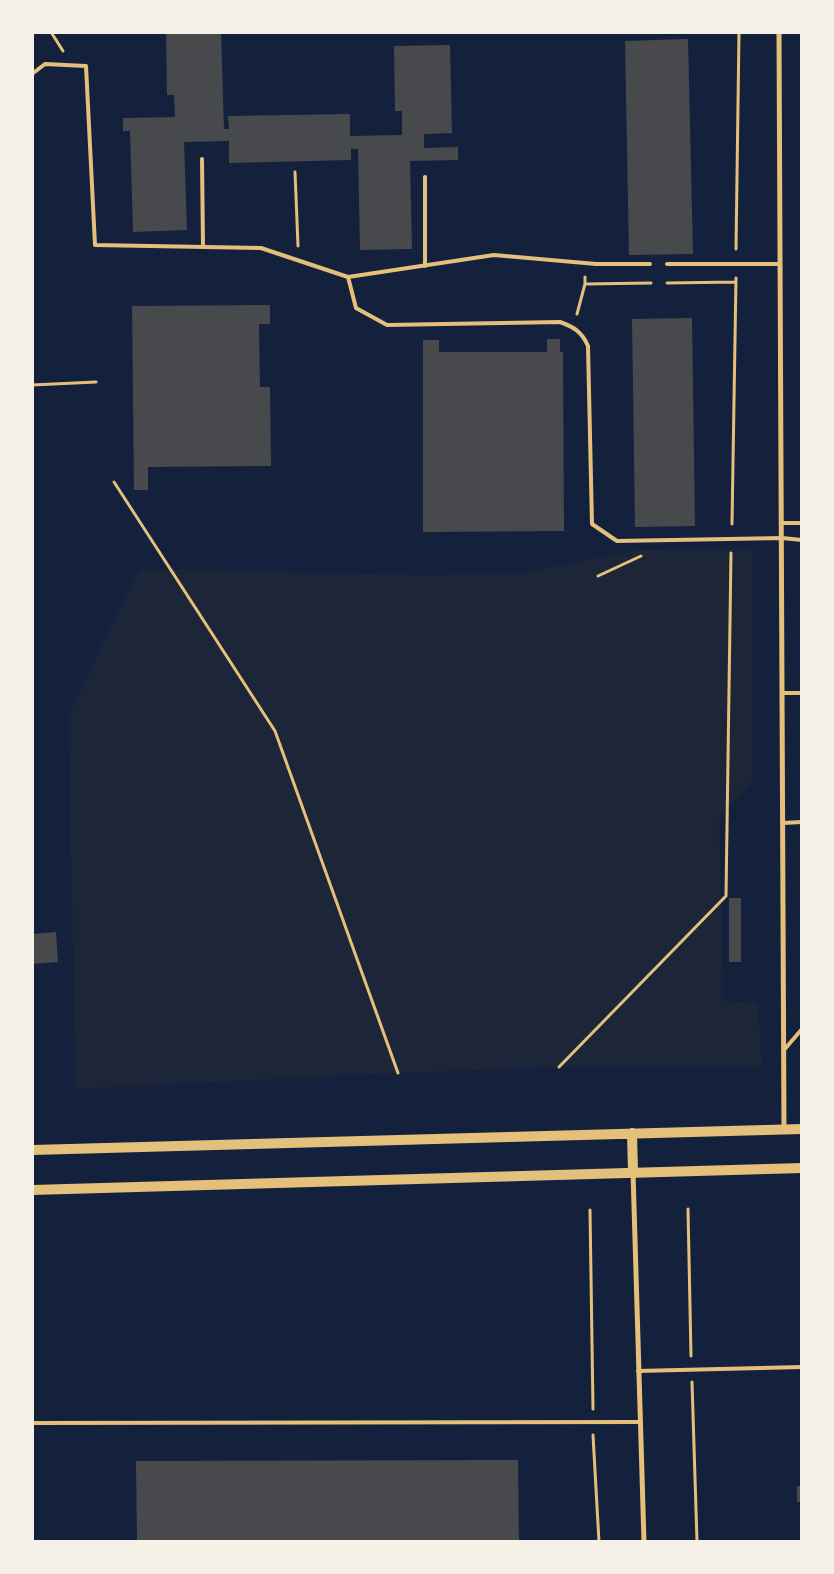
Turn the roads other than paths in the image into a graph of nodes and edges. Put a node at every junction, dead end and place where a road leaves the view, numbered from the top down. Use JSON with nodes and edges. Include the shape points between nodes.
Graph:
{"nodes":[{"id":1,"x":779,"y":32,"type":"edge"},
{"id":2,"x":32,"y":74,"type":"edge"},
{"id":3,"x":202,"y":159,"type":"dead end"},
{"id":4,"x":425,"y":177,"type":"dead end"},
{"id":5,"x":203,"y":247,"type":"junction"},
{"id":6,"x":650,"y":264,"type":"dead end"},
{"id":7,"x":666,"y":264,"type":"dead end"},
{"id":8,"x":780,"y":264,"type":"junction"},
{"id":9,"x":425,"y":266,"type":"junction"},
{"id":10,"x":348,"y":277,"type":"junction"},
{"id":11,"x":781,"y":523,"type":"junction"},
{"id":12,"x":802,"y":523,"type":"edge"},
{"id":13,"x":782,"y":538,"type":"junction"},
{"id":14,"x":802,"y":540,"type":"edge"},
{"id":15,"x":782,"y":693,"type":"junction"},
{"id":16,"x":802,"y":693,"type":"edge"},
{"id":17,"x":802,"y":822,"type":"edge"},
{"id":18,"x":783,"y":823,"type":"junction"},
{"id":19,"x":802,"y":1029,"type":"edge"},
{"id":20,"x":783,"y":1051,"type":"junction"},
{"id":21,"x":802,"y":1129,"type":"edge"},
{"id":22,"x":784,"y":1130,"type":"junction"},
{"id":23,"x":632,"y":1133,"type":"junction"},
{"id":24,"x":32,"y":1150,"type":"edge"},
{"id":25,"x":802,"y":1168,"type":"edge"},
{"id":26,"x":633,"y":1172,"type":"junction"},
{"id":27,"x":32,"y":1190,"type":"edge"},
{"id":28,"x":802,"y":1366,"type":"edge"},
{"id":29,"x":638,"y":1371,"type":"junction"},
{"id":30,"x":639,"y":1422,"type":"junction"},
{"id":31,"x":32,"y":1423,"type":"edge"},
{"id":32,"x":644,"y":1542,"type":"edge"}],
"edges":[{"from":1,"to":8,"type":"street"},
{"from":2,"to":5,"type":"lane","via":[[45,64],[86,66],[95,245]]},
{"from":3,"to":5,"type":"lane"},
{"from":4,"to":9,"type":"lane"},
{"from":5,"to":10,"type":"lane","via":[[261,248]]},
{"from":6,"to":9,"type":"lane","via":[[585,263],[494,255]]},
{"from":7,"to":8,"type":"lane"},
{"from":8,"to":11,"type":"street"},
{"from":9,"to":10,"type":"lane"},
{"from":10,"to":13,"type":"lane","via":[[356,308],[387,325],[560,322],[574,327],[588,346],[592,524],[617,541]]},
{"from":11,"to":12,"type":"lane"},
{"from":11,"to":13,"type":"street"},
{"from":13,"to":14,"type":"lane"},
{"from":13,"to":15,"type":"street"},
{"from":15,"to":16,"type":"lane"},
{"from":15,"to":18,"type":"street"},
{"from":17,"to":18,"type":"lane"},
{"from":18,"to":20,"type":"street"},
{"from":19,"to":20,"type":"lane"},
{"from":20,"to":22,"type":"street"},
{"from":21,"to":22,"type":"main road"},
{"from":22,"to":23,"type":"main road"},
{"from":23,"to":24,"type":"main road"},
{"from":23,"to":26,"type":"main road"},
{"from":25,"to":26,"type":"main road"},
{"from":26,"to":27,"type":"main road"},
{"from":26,"to":29,"type":"street"},
{"from":28,"to":29,"type":"lane"},
{"from":29,"to":30,"type":"street"},
{"from":30,"to":31,"type":"lane"},
{"from":30,"to":32,"type":"street"}]}
